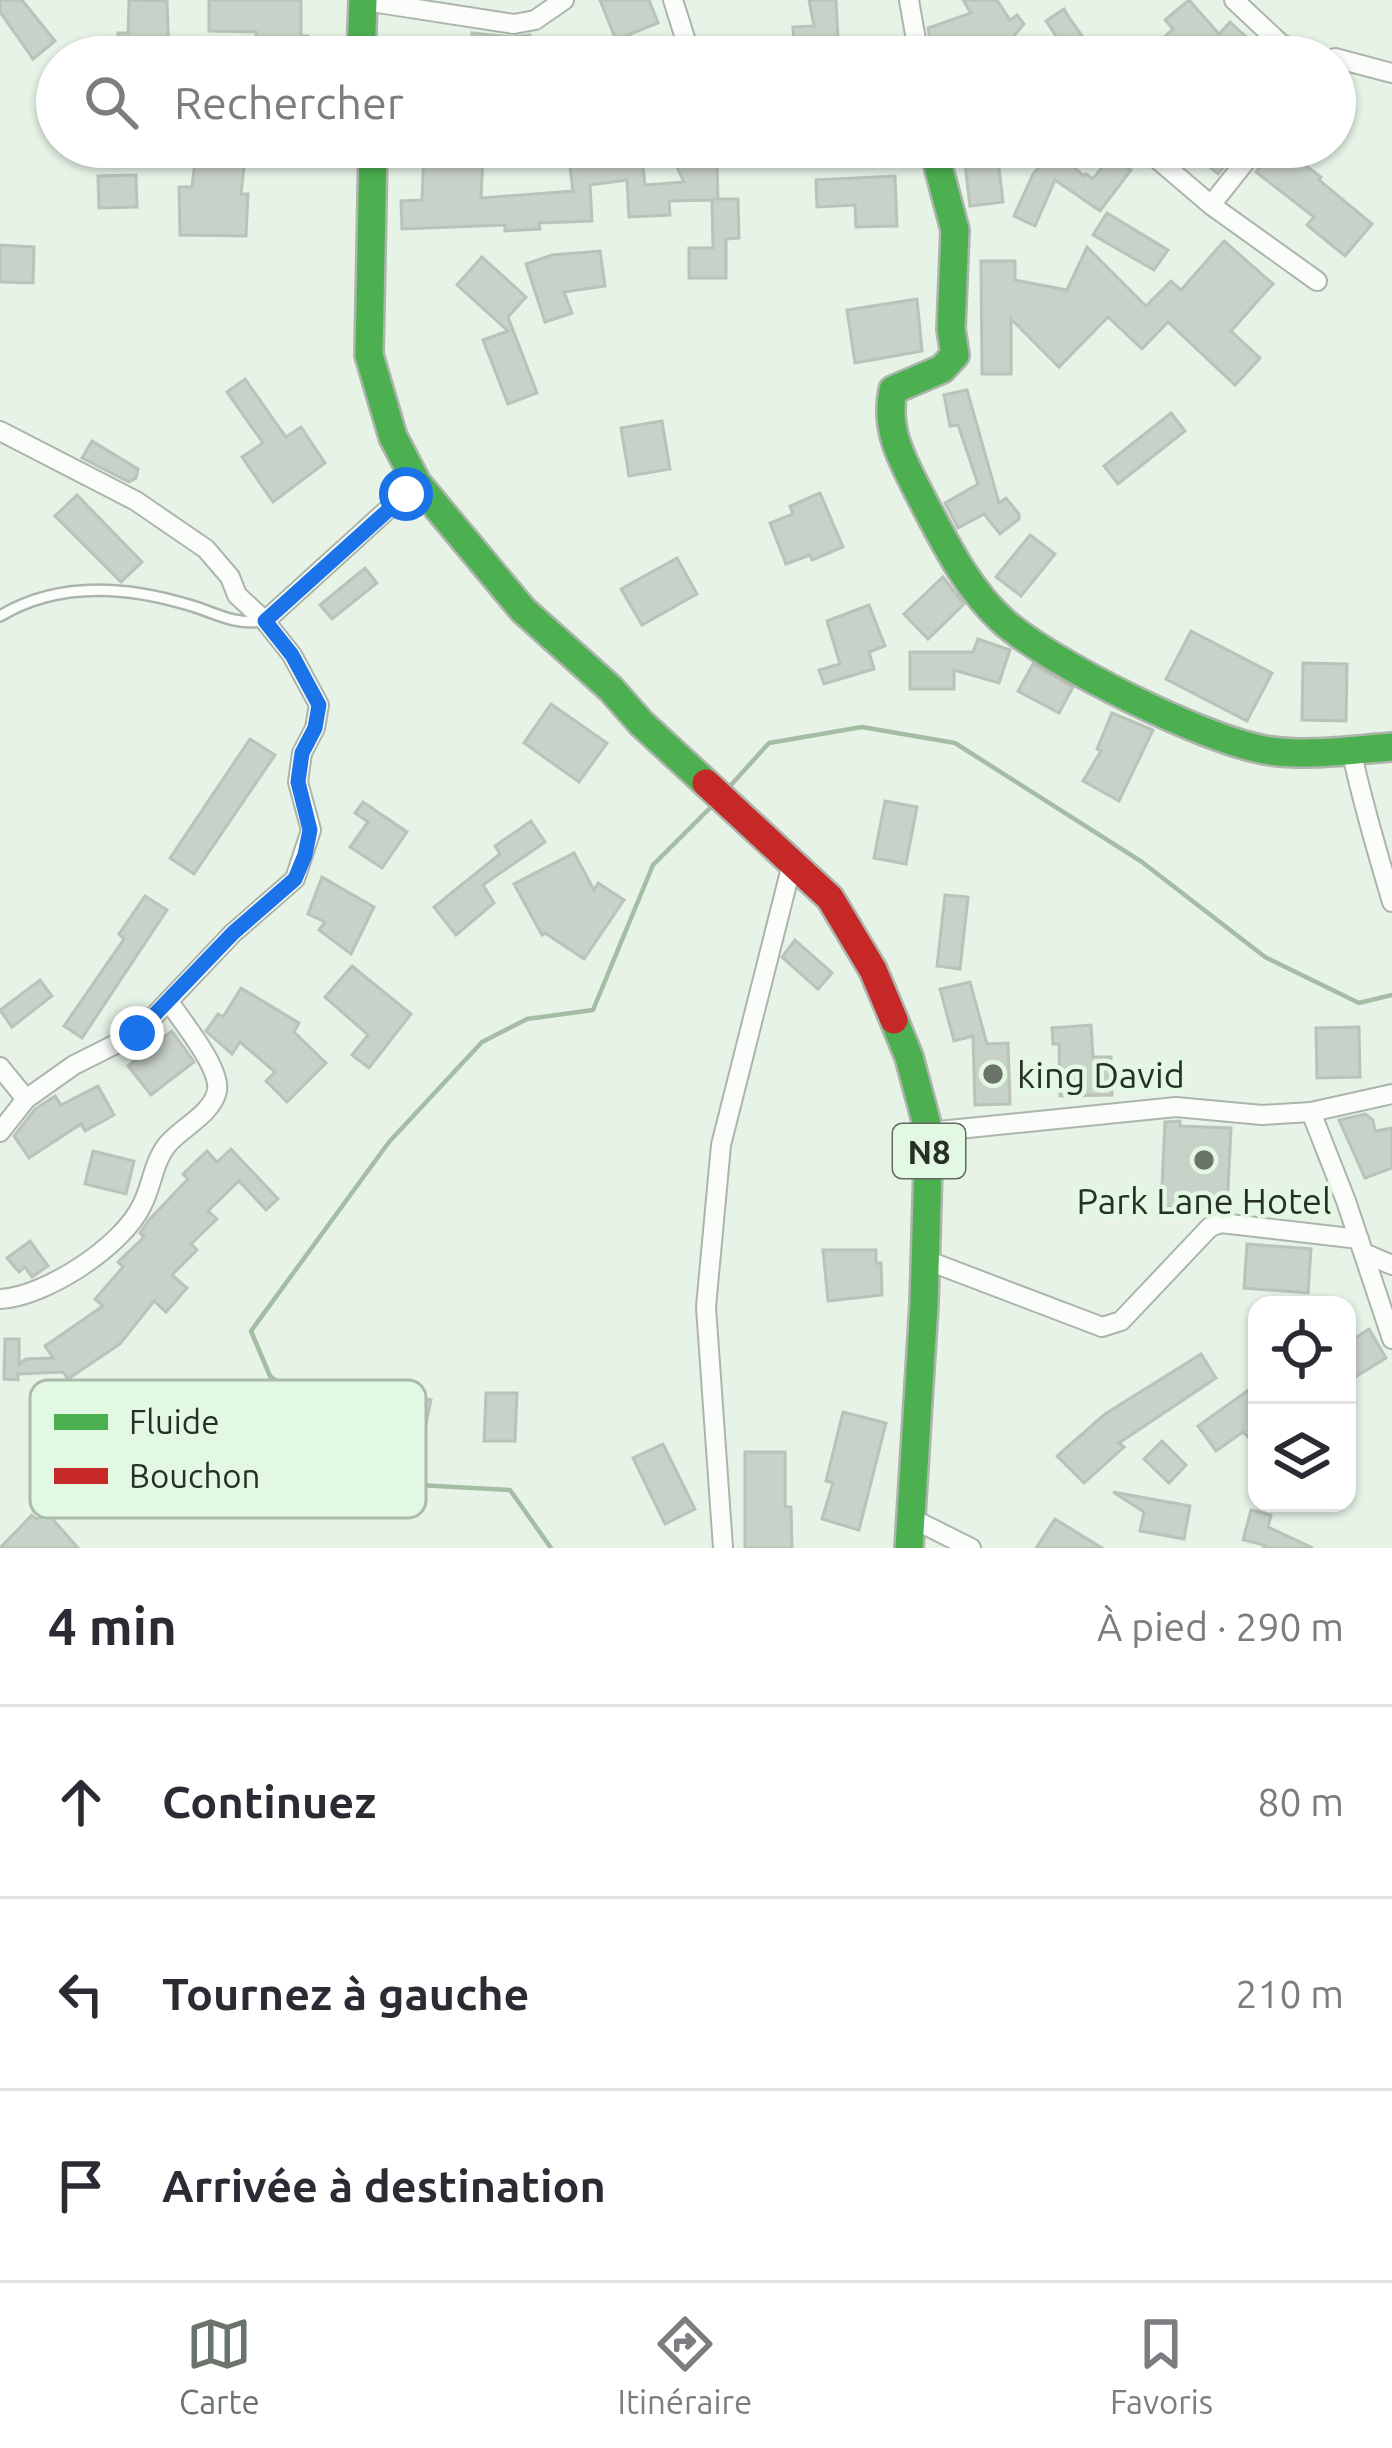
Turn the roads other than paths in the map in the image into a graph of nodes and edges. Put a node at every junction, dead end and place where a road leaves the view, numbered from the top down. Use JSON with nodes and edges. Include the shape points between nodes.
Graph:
{"nodes":[{"id":1,"x":564,"y":0,"type":"edge"},
{"id":2,"x":673,"y":0,"type":"edge"},
{"id":3,"x":910,"y":0,"type":"edge"},
{"id":4,"x":1234,"y":0,"type":"edge"},
{"id":5,"x":373,"y":1,"type":"edge"},
{"id":6,"x":366,"y":36,"type":"edge"},
{"id":7,"x":375,"y":36,"type":"edge"},
{"id":8,"x":684,"y":36,"type":"edge"},
{"id":9,"x":916,"y":36,"type":"edge"},
{"id":10,"x":1272,"y":36,"type":"edge"},
{"id":11,"x":1356,"y":62,"type":"edge"},
{"id":12,"x":1391,"y":70,"type":"edge"},
{"id":13,"x":358,"y":168,"type":"edge"},
{"id":14,"x":373,"y":168,"type":"edge"},
{"id":15,"x":939,"y":168,"type":"edge"},
{"id":16,"x":1167,"y":168,"type":"edge"},
{"id":17,"x":1240,"y":168,"type":"edge"},
{"id":18,"x":1210,"y":205,"type":"junction"},
{"id":19,"x":1317,"y":281,"type":"dead end"},
{"id":20,"x":0,"y":431,"type":"edge"},
{"id":21,"x":411,"y":489,"type":"junction"},
{"id":22,"x":0,"y":616,"type":"edge"},
{"id":23,"x":265,"y":621,"type":"junction"},
{"id":24,"x":1392,"y":747,"type":"edge"},
{"id":25,"x":1351,"y":748,"type":"junction"},
{"id":26,"x":794,"y":860,"type":"junction"},
{"id":27,"x":1392,"y":902,"type":"edge"},
{"id":28,"x":170,"y":1003,"type":"junction"},
{"id":29,"x":0,"y":1067,"type":"edge"},
{"id":30,"x":1392,"y":1094,"type":"edge"},
{"id":31,"x":26,"y":1099,"type":"junction"},
{"id":32,"x":1311,"y":1112,"type":"junction"},
{"id":33,"x":0,"y":1132,"type":"edge"},
{"id":34,"x":929,"y":1132,"type":"junction"},
{"id":35,"x":1361,"y":1246,"type":"junction"},
{"id":36,"x":926,"y":1260,"type":"junction"},
{"id":37,"x":1392,"y":1265,"type":"edge"},
{"id":38,"x":0,"y":1299,"type":"edge"},
{"id":39,"x":1392,"y":1340,"type":"edge"},
{"id":40,"x":911,"y":1518,"type":"junction"},
{"id":41,"x":723,"y":1548,"type":"edge"},
{"id":42,"x":909,"y":1548,"type":"edge"},
{"id":43,"x":971,"y":1548,"type":"edge"}],
"edges":[{"from":1,"to":5,"type":"street","via":[[514,24]]},
{"from":2,"to":8,"type":"street"},
{"from":3,"to":9,"type":"street"},
{"from":4,"to":10,"type":"street"},
{"from":5,"to":6,"type":"main road"},
{"from":5,"to":7,"type":"main road"},
{"from":11,"to":12,"type":"street"},
{"from":13,"to":21,"type":"main road","number":"N8","via":[[354,357],[374,426]]},
{"from":14,"to":21,"type":"main road","number":"N8","via":[[369,355]]},
{"from":15,"to":25,"type":"main road","via":[[955,230],[955,355],[893,390],[887,407],[891,437],[949,552],[1004,622],[1168,713],[1264,750]]},
{"from":16,"to":18,"type":"street"},
{"from":17,"to":18,"type":"street"},
{"from":18,"to":19,"type":"street"},
{"from":20,"to":23,"type":"street","via":[[136,501],[206,549]]},
{"from":21,"to":23,"type":"street"},
{"from":21,"to":26,"type":"main road","number":"N8","via":[[523,610]]},
{"from":22,"to":23,"type":"lane","via":[[75,589],[130,591],[226,620]]},
{"from":23,"to":28,"type":"street","via":[[319,705],[298,782],[310,830],[305,855],[295,879]]},
{"from":24,"to":25,"type":"main road"},
{"from":25,"to":27,"type":"street"},
{"from":26,"to":34,"type":"main road","number":"N8","via":[[830,898],[873,970]]},
{"from":26,"to":41,"type":"street","via":[[721,1144],[706,1307]]},
{"from":28,"to":31,"type":"street","via":[[137,1033]]},
{"from":28,"to":38,"type":"street","via":[[216,1074],[217,1094],[167,1146],[130,1225],[81,1267],[29,1295]]},
{"from":29,"to":31,"type":"street"},
{"from":30,"to":32,"type":"street"},
{"from":31,"to":33,"type":"street"},
{"from":32,"to":34,"type":"street","via":[[1176,1107]]},
{"from":32,"to":35,"type":"street"},
{"from":34,"to":36,"type":"main road","number":"N8"},
{"from":35,"to":36,"type":"street","via":[[1221,1223],[1121,1321],[1102,1327]]},
{"from":35,"to":37,"type":"street"},
{"from":35,"to":39,"type":"street"},
{"from":36,"to":40,"type":"main road","number":"N8"},
{"from":40,"to":42,"type":"main road","number":"N8"},
{"from":40,"to":43,"type":"street"}]}
